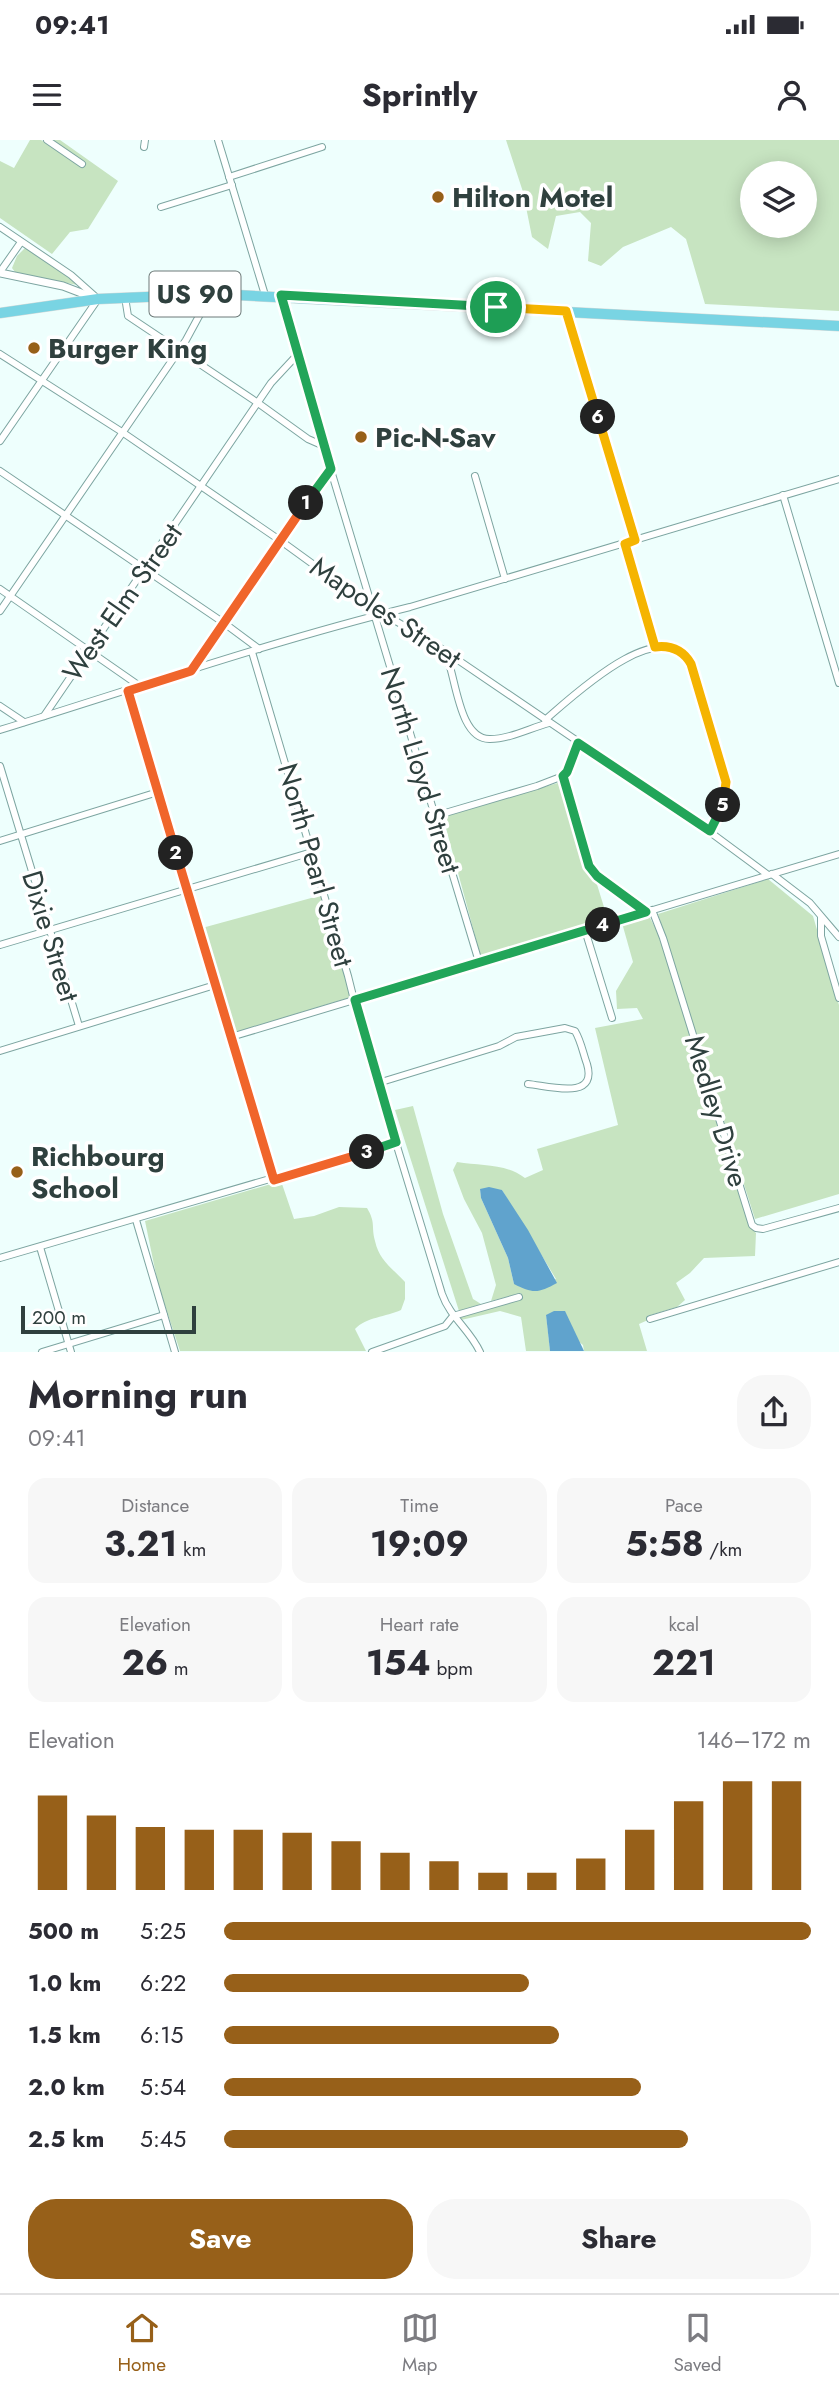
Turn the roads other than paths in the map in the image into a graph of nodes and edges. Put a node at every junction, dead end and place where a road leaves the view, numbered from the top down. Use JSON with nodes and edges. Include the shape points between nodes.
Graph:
{"nodes":[{"id":1,"x":47,"y":140,"type":"edge"},
{"id":2,"x":218,"y":140,"type":"edge"},
{"id":3,"x":322,"y":147,"type":"dead end"},
{"id":4,"x":82,"y":164,"type":"dead end"},
{"id":5,"x":231,"y":176,"type":"junction"},
{"id":6,"x":232,"y":185,"type":"junction"},
{"id":7,"x":161,"y":207,"type":"dead end"},
{"id":8,"x":0,"y":227,"type":"edge"},
{"id":9,"x":21,"y":242,"type":"junction"},
{"id":10,"x":0,"y":272,"type":"edge"},
{"id":11,"x":211,"y":294,"type":"junction"},
{"id":12,"x":265,"y":295,"type":"junction"},
{"id":13,"x":281,"y":295,"type":"junction"},
{"id":14,"x":125,"y":297,"type":"junction"},
{"id":15,"x":98,"y":299,"type":"junction"},
{"id":16,"x":566,"y":311,"type":"junction"},
{"id":17,"x":0,"y":313,"type":"edge"},
{"id":18,"x":839,"y":326,"type":"edge"},
{"id":19,"x":179,"y":350,"type":"junction"},
{"id":20,"x":0,"y":354,"type":"edge"},
{"id":21,"x":298,"y":354,"type":"junction"},
{"id":22,"x":42,"y":380,"type":"junction"},
{"id":23,"x":258,"y":403,"type":"junction"},
{"id":24,"x":122,"y":432,"type":"junction"},
{"id":25,"x":0,"y":441,"type":"edge"},
{"id":26,"x":324,"y":446,"type":"junction"},
{"id":27,"x":331,"y":469,"type":"junction"},
{"id":28,"x":0,"y":471,"type":"edge"},
{"id":29,"x":475,"y":476,"type":"dead end"},
{"id":30,"x":839,"y":479,"type":"edge"},
{"id":31,"x":202,"y":486,"type":"junction"},
{"id":32,"x":783,"y":495,"type":"junction"},
{"id":33,"x":65,"y":515,"type":"junction"},
{"id":34,"x":635,"y":540,"type":"junction"},
{"id":35,"x":281,"y":541,"type":"junction"},
{"id":36,"x":625,"y":544,"type":"junction"},
{"id":37,"x":144,"y":570,"type":"junction"},
{"id":38,"x":505,"y":579,"type":"junction"},
{"id":39,"x":0,"y":589,"type":"edge"},
{"id":40,"x":10,"y":596,"type":"junction"},
{"id":41,"x":372,"y":607,"type":"junction"},
{"id":42,"x":0,"y":611,"type":"edge"},
{"id":43,"x":383,"y":613,"type":"junction"},
{"id":44,"x":374,"y":615,"type":"junction"},
{"id":45,"x":224,"y":623,"type":"junction"},
{"id":46,"x":655,"y":647,"type":"junction"},
{"id":47,"x":89,"y":650,"type":"junction"},
{"id":48,"x":444,"y":650,"type":"junction"},
{"id":49,"x":256,"y":651,"type":"junction"},
{"id":50,"x":191,"y":671,"type":"junction"},
{"id":51,"x":839,"y":683,"type":"edge"},
{"id":52,"x":141,"y":687,"type":"junction"},
{"id":53,"x":128,"y":691,"type":"junction"},
{"id":54,"x":0,"y":706,"type":"edge"},
{"id":55,"x":43,"y":717,"type":"junction"},
{"id":56,"x":547,"y":721,"type":"junction"},
{"id":57,"x":24,"y":723,"type":"junction"},
{"id":58,"x":0,"y":730,"type":"edge"},
{"id":59,"x":578,"y":743,"type":"junction"},
{"id":60,"x":0,"y":766,"type":"edge"},
{"id":61,"x":563,"y":776,"type":"junction"},
{"id":62,"x":158,"y":792,"type":"junction"},
{"id":63,"x":435,"y":816,"type":"junction"},
{"id":64,"x":710,"y":831,"type":"junction"},
{"id":65,"x":21,"y":835,"type":"junction"},
{"id":66,"x":0,"y":841,"type":"edge"},
{"id":67,"x":312,"y":852,"type":"junction"},
{"id":68,"x":839,"y":854,"type":"edge"},
{"id":69,"x":770,"y":875,"type":"junction"},
{"id":70,"x":187,"y":890,"type":"junction"},
{"id":71,"x":649,"y":911,"type":"junction"},
{"id":72,"x":821,"y":916,"type":"junction"},
{"id":73,"x":49,"y":930,"type":"junction"},
{"id":74,"x":585,"y":930,"type":"junction"},
{"id":75,"x":839,"y":937,"type":"edge"},
{"id":76,"x":0,"y":945,"type":"edge"},
{"id":77,"x":479,"y":962,"type":"junction"},
{"id":78,"x":215,"y":985,"type":"junction"},
{"id":79,"x":839,"y":998,"type":"edge"},
{"id":80,"x":355,"y":1000,"type":"junction"},
{"id":81,"x":612,"y":1018,"type":"dead end"},
{"id":82,"x":79,"y":1026,"type":"junction"},
{"id":83,"x":231,"y":1037,"type":"junction"},
{"id":84,"x":0,"y":1051,"type":"edge"},
{"id":85,"x":378,"y":1083,"type":"junction"},
{"id":86,"x":528,"y":1084,"type":"dead end"},
{"id":87,"x":396,"y":1142,"type":"junction"},
{"id":88,"x":274,"y":1180,"type":"junction"},
{"id":89,"x":839,"y":1208,"type":"edge"},
{"id":90,"x":136,"y":1220,"type":"junction"},
{"id":91,"x":40,"y":1247,"type":"junction"},
{"id":92,"x":0,"y":1258,"type":"edge"},
{"id":93,"x":839,"y":1262,"type":"edge"},
{"id":94,"x":519,"y":1297,"type":"dead end"},
{"id":95,"x":164,"y":1315,"type":"junction"},
{"id":96,"x":453,"y":1316,"type":"junction"},
{"id":97,"x":650,"y":1319,"type":"dead end"},
{"id":98,"x":69,"y":1344,"type":"junction"},
{"id":99,"x":42,"y":1352,"type":"edge"},
{"id":100,"x":71,"y":1352,"type":"edge"},
{"id":101,"x":175,"y":1352,"type":"edge"},
{"id":102,"x":372,"y":1352,"type":"edge"},
{"id":103,"x":480,"y":1352,"type":"edge"}],
"edges":[{"from":1,"to":4,"type":"street"},
{"from":2,"to":5,"type":"street"},
{"from":3,"to":5,"type":"street"},
{"from":5,"to":6,"type":"street"},
{"from":6,"to":7,"type":"street"},
{"from":6,"to":12,"type":"street"},
{"from":8,"to":9,"type":"street"},
{"from":9,"to":10,"type":"street"},
{"from":9,"to":15,"type":"street"},
{"from":10,"to":15,"type":"street"},
{"from":11,"to":12,"type":"main road","number":"US 90"},
{"from":11,"to":14,"type":"main road","number":"US 90"},
{"from":11,"to":19,"type":"street"},
{"from":12,"to":13,"type":"main road","number":"US 90"},
{"from":13,"to":16,"type":"main road","number":"US 90"},
{"from":13,"to":21,"type":"street","name":"North Lloyd Street"},
{"from":14,"to":15,"type":"main road","number":"US 90"},
{"from":14,"to":19,"type":"street","via":[[128,316]]},
{"from":15,"to":17,"type":"main road","number":"US 90"},
{"from":15,"to":22,"type":"street"},
{"from":16,"to":18,"type":"main road","number":"US 90"},
{"from":16,"to":34,"type":"street"},
{"from":19,"to":23,"type":"street"},
{"from":19,"to":24,"type":"street"},
{"from":20,"to":22,"type":"street","name":"Mapoles Street"},
{"from":21,"to":23,"type":"street","name":"West Elm Street"},
{"from":21,"to":26,"type":"street","name":"North Lloyd Street"},
{"from":22,"to":24,"type":"street","name":"Mapoles Street"},
{"from":22,"to":25,"type":"street"},
{"from":23,"to":26,"type":"street"},
{"from":23,"to":31,"type":"street","name":"West Elm Street"},
{"from":24,"to":31,"type":"street","name":"Mapoles Street"},
{"from":24,"to":33,"type":"street"},
{"from":26,"to":27,"type":"street","name":"North Lloyd Street"},
{"from":27,"to":35,"type":"street"},
{"from":27,"to":41,"type":"street","name":"North Lloyd Street"},
{"from":28,"to":33,"type":"street"},
{"from":29,"to":38,"type":"street"},
{"from":30,"to":32,"type":"street"},
{"from":31,"to":35,"type":"street","name":"Mapoles Street"},
{"from":31,"to":37,"type":"street","name":"West Elm Street"},
{"from":32,"to":34,"type":"street"},
{"from":32,"to":51,"type":"street"},
{"from":33,"to":37,"type":"street"},
{"from":33,"to":40,"type":"street"},
{"from":34,"to":36,"type":"street"},
{"from":35,"to":41,"type":"street","name":"Mapoles Street"},
{"from":35,"to":45,"type":"street"},
{"from":36,"to":38,"type":"street"},
{"from":36,"to":46,"type":"street"},
{"from":37,"to":45,"type":"street"},
{"from":37,"to":47,"type":"street","name":"West Elm Street"},
{"from":38,"to":43,"type":"street"},
{"from":39,"to":40,"type":"street"},
{"from":40,"to":42,"type":"street"},
{"from":40,"to":47,"type":"street"},
{"from":41,"to":43,"type":"street","name":"Mapoles Street"},
{"from":41,"to":44,"type":"street","name":"North Lloyd Street"},
{"from":43,"to":44,"type":"street"},
{"from":43,"to":48,"type":"street","name":"Mapoles Street"},
{"from":44,"to":49,"type":"street"},
{"from":44,"to":63,"type":"street","name":"North Lloyd Street"},
{"from":45,"to":49,"type":"street"},
{"from":45,"to":50,"type":"street"},
{"from":46,"to":56,"type":"street","via":[[603,673]]},
{"from":46,"to":64,"type":"street","via":[[672,647],[687,657],[716,744],[726,792]]},
{"from":47,"to":52,"type":"street"},
{"from":47,"to":55,"type":"street","name":"West Elm Street"},
{"from":48,"to":56,"type":"street","name":"Mapoles Street"},
{"from":48,"to":56,"type":"street","via":[[465,720],[478,736],[498,738]]},
{"from":49,"to":50,"type":"street"},
{"from":49,"to":67,"type":"street","name":"North Pearl Street"},
{"from":50,"to":52,"type":"street"},
{"from":52,"to":53,"type":"street"},
{"from":53,"to":55,"type":"street"},
{"from":53,"to":62,"type":"street"},
{"from":54,"to":57,"type":"street"},
{"from":55,"to":57,"type":"street"},
{"from":56,"to":59,"type":"street","name":"Mapoles Street"},
{"from":57,"to":58,"type":"street"},
{"from":59,"to":61,"type":"street"},
{"from":59,"to":64,"type":"street","name":"Mapoles Street"},
{"from":60,"to":65,"type":"street","name":"Dixie Street"},
{"from":61,"to":63,"type":"street"},
{"from":61,"to":71,"type":"street","via":[[592,870]]},
{"from":62,"to":65,"type":"street"},
{"from":62,"to":70,"type":"street"},
{"from":63,"to":77,"type":"street","name":"North Lloyd Street"},
{"from":64,"to":69,"type":"street","name":"Mapoles Street"},
{"from":65,"to":66,"type":"street"},
{"from":65,"to":73,"type":"street","name":"Dixie Street"},
{"from":67,"to":70,"type":"street"},
{"from":67,"to":80,"type":"street","name":"North Pearl Street"},
{"from":68,"to":69,"type":"street"},
{"from":69,"to":71,"type":"street"},
{"from":69,"to":72,"type":"street","name":"Mapoles Street"},
{"from":70,"to":73,"type":"street"},
{"from":70,"to":78,"type":"street"},
{"from":71,"to":74,"type":"street"},
{"from":71,"to":89,"type":"street","name":"Medley Drive","via":[[663,938],[752,1225],[764,1228]]},
{"from":72,"to":75,"type":"street","name":"Mapoles Street"},
{"from":72,"to":79,"type":"street","via":[[821,936]]},
{"from":73,"to":76,"type":"street"},
{"from":73,"to":82,"type":"street","name":"Dixie Street"},
{"from":74,"to":77,"type":"street"},
{"from":74,"to":81,"type":"street"},
{"from":77,"to":80,"type":"street"},
{"from":78,"to":82,"type":"street"},
{"from":78,"to":83,"type":"street"},
{"from":80,"to":83,"type":"street"},
{"from":80,"to":85,"type":"street","name":"North Pearl Street"},
{"from":82,"to":84,"type":"street"},
{"from":83,"to":88,"type":"street"},
{"from":85,"to":86,"type":"street","via":[[516,1037],[565,1028],[575,1031],[589,1071],[586,1083],[569,1089]]},
{"from":85,"to":87,"type":"street","name":"North Pearl Street"},
{"from":87,"to":88,"type":"street"},
{"from":87,"to":96,"type":"street","name":"North Pearl Street","via":[[446,1307]]},
{"from":88,"to":90,"type":"street"},
{"from":90,"to":91,"type":"street"},
{"from":90,"to":95,"type":"street"},
{"from":91,"to":92,"type":"street"},
{"from":91,"to":98,"type":"street"},
{"from":93,"to":97,"type":"street"},
{"from":94,"to":96,"type":"street"},
{"from":95,"to":98,"type":"street"},
{"from":95,"to":101,"type":"street"},
{"from":96,"to":102,"type":"street","via":[[445,1326]]},
{"from":96,"to":103,"type":"street","name":"North Pearl Street","via":[[474,1338]]},
{"from":98,"to":99,"type":"street"},
{"from":98,"to":100,"type":"street"}]}
